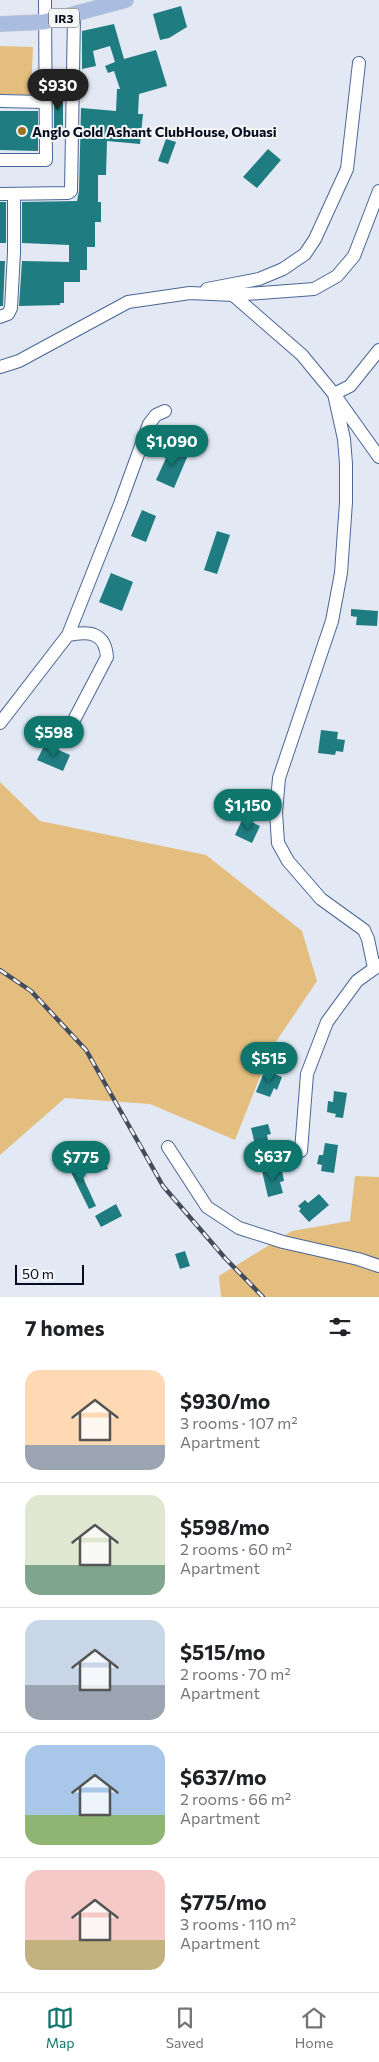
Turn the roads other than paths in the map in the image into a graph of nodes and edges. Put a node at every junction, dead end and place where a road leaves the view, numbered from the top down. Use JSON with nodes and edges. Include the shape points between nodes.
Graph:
{"nodes":[{"id":1,"x":45,"y":0,"type":"edge"},
{"id":2,"x":126,"y":0,"type":"edge"},
{"id":3,"x":74,"y":15,"type":"junction"},
{"id":4,"x":44,"y":22,"type":"junction"},
{"id":5,"x":0,"y":24,"type":"edge"},
{"id":6,"x":359,"y":63,"type":"dead end"},
{"id":7,"x":0,"y":101,"type":"edge"},
{"id":8,"x":45,"y":102,"type":"junction"},
{"id":9,"x":0,"y":160,"type":"edge"},
{"id":10,"x":379,"y":192,"type":"edge"},
{"id":11,"x":0,"y":194,"type":"edge"},
{"id":12,"x":14,"y":195,"type":"junction"},
{"id":13,"x":190,"y":293,"type":"junction"},
{"id":14,"x":233,"y":295,"type":"junction"},
{"id":15,"x":0,"y":317,"type":"edge"},
{"id":16,"x":379,"y":350,"type":"edge"},
{"id":17,"x":0,"y":367,"type":"edge"},
{"id":18,"x":334,"y":394,"type":"junction"},
{"id":19,"x":165,"y":411,"type":"dead end"},
{"id":20,"x":379,"y":457,"type":"edge"},
{"id":21,"x":68,"y":635,"type":"junction"},
{"id":22,"x":0,"y":723,"type":"edge"},
{"id":23,"x":63,"y":740,"type":"dead end"},
{"id":24,"x":376,"y":966,"type":"edge"},
{"id":25,"x":168,"y":1147,"type":"dead end"},
{"id":26,"x":301,"y":1151,"type":"dead end"},
{"id":27,"x":379,"y":1266,"type":"edge"}],
"edges":[{"from":1,"to":4,"type":"street"},
{"from":2,"to":3,"type":"main road","number":"IR3"},
{"from":3,"to":4,"type":"main road","number":"IR3"},
{"from":3,"to":12,"type":"street","via":[[73,188],[68,193]]},
{"from":4,"to":5,"type":"main road","number":"IR3"},
{"from":4,"to":8,"type":"street"},
{"from":6,"to":13,"type":"street","via":[[347,169],[305,254],[259,279]]},
{"from":7,"to":8,"type":"street"},
{"from":8,"to":9,"type":"street","via":[[46,160]]},
{"from":10,"to":14,"type":"street","via":[[354,256],[338,276],[314,289]]},
{"from":11,"to":12,"type":"street"},
{"from":12,"to":15,"type":"street","via":[[11,308],[8,314]]},
{"from":13,"to":14,"type":"street"},
{"from":13,"to":17,"type":"street","via":[[128,302],[19,361]]},
{"from":14,"to":18,"type":"street","via":[[302,355]]},
{"from":16,"to":18,"type":"street","via":[[350,386]]},
{"from":18,"to":20,"type":"street"},
{"from":18,"to":24,"type":"street","via":[[346,464],[341,573],[332,621],[279,778],[278,843],[288,862],[321,899],[364,930]]},
{"from":19,"to":21,"type":"street","via":[[148,424]]},
{"from":21,"to":22,"type":"street"},
{"from":21,"to":23,"type":"street","via":[[97,636],[106,645],[107,657]]},
{"from":24,"to":26,"type":"street","via":[[358,980],[327,1022],[307,1074]]},
{"from":25,"to":27,"type":"street","via":[[207,1207],[240,1228]]}]}
